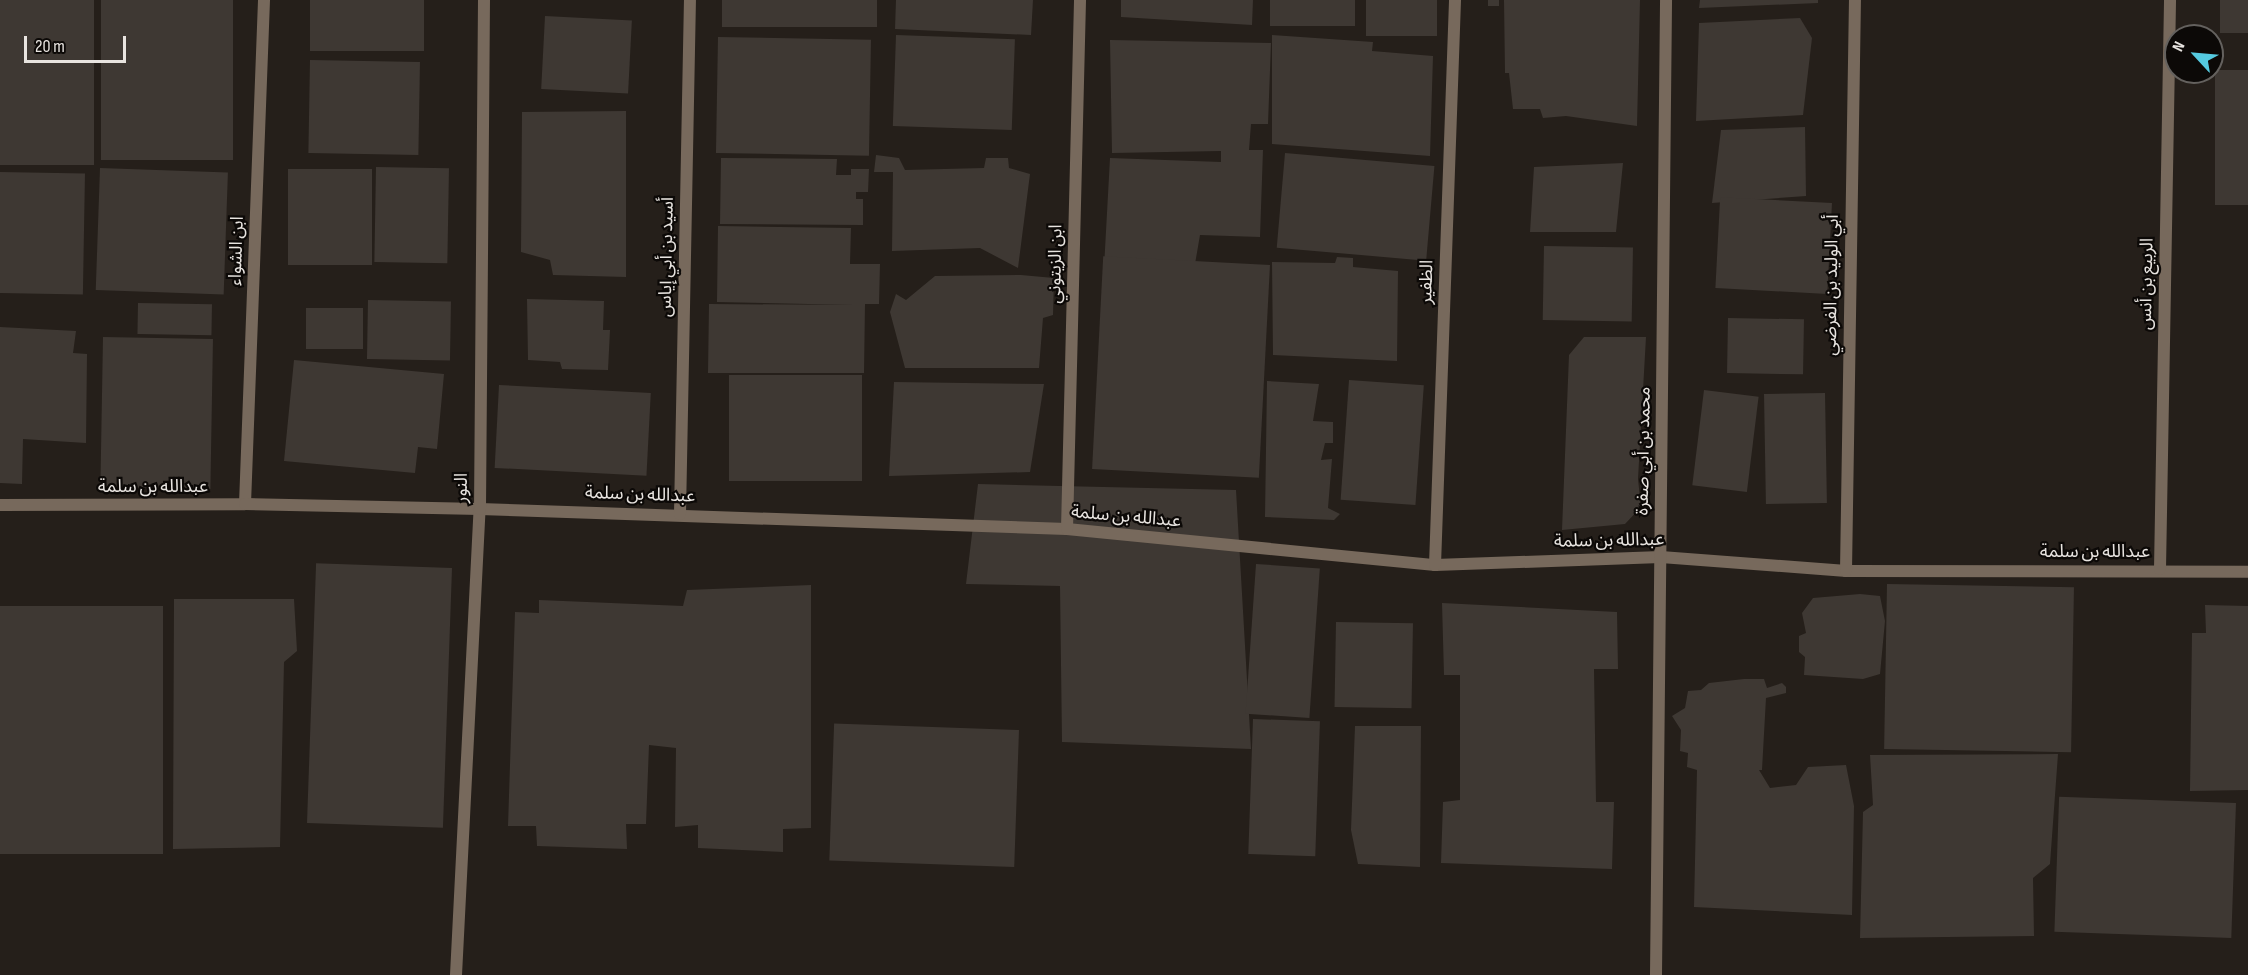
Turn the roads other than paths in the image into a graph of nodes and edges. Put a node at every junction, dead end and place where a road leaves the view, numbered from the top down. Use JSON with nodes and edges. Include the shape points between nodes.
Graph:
{"nodes":[{"id":1,"x":264,"y":0,"type":"edge"},
{"id":2,"x":484,"y":0,"type":"edge"},
{"id":3,"x":690,"y":0,"type":"edge"},
{"id":4,"x":1080,"y":0,"type":"edge"},
{"id":5,"x":1455,"y":0,"type":"edge"},
{"id":6,"x":1666,"y":0,"type":"edge"},
{"id":7,"x":1855,"y":0,"type":"edge"},
{"id":8,"x":2170,"y":0,"type":"edge"},
{"id":9,"x":245,"y":504,"type":"junction"},
{"id":10,"x":0,"y":506,"type":"edge"},
{"id":11,"x":480,"y":509,"type":"junction"},
{"id":12,"x":680,"y":514,"type":"junction"},
{"id":13,"x":1068,"y":529,"type":"junction"},
{"id":14,"x":1661,"y":557,"type":"junction"},
{"id":15,"x":1435,"y":565,"type":"junction"},
{"id":16,"x":2160,"y":569,"type":"junction"},
{"id":17,"x":1846,"y":571,"type":"junction"},
{"id":18,"x":2248,"y":572,"type":"edge"},
{"id":19,"x":456,"y":975,"type":"edge"},
{"id":20,"x":1656,"y":975,"type":"edge"}],
"edges":[{"from":1,"to":9,"type":"street","name":"ابن الشواء"},
{"from":2,"to":11,"type":"street","name":"النور"},
{"from":3,"to":12,"type":"street","name":"أسيد بن أبي إياس"},
{"from":4,"to":13,"type":"street","name":"ابن الزيتوني"},
{"from":5,"to":15,"type":"street","name":"الظفير"},
{"from":6,"to":14,"type":"street","name":"محمد بن أبي صفرة"},
{"from":7,"to":17,"type":"street","name":"أبي الوليد بن الفرضي"},
{"from":8,"to":16,"type":"street","name":"الربيع بن أنس"},
{"from":9,"to":10,"type":"street","name":"عبدالله بن سلمة"},
{"from":9,"to":11,"type":"street","name":"عبدالله بن سلمة"},
{"from":11,"to":12,"type":"street","name":"عبدالله بن سلمة"},
{"from":11,"to":19,"type":"street","name":"النور"},
{"from":12,"to":13,"type":"street","name":"عبدالله بن سلمة"},
{"from":13,"to":15,"type":"street","name":"عبدالله بن سلمة"},
{"from":14,"to":15,"type":"street","name":"عبدالله بن سلمة"},
{"from":14,"to":17,"type":"street","name":"عبدالله بن سلمة"},
{"from":14,"to":20,"type":"street","name":"محمد بن أبي صفرة"},
{"from":16,"to":17,"type":"street","name":"عبدالله بن سلمة"},
{"from":16,"to":18,"type":"street","name":"عبدالله بن سلمة"}]}
